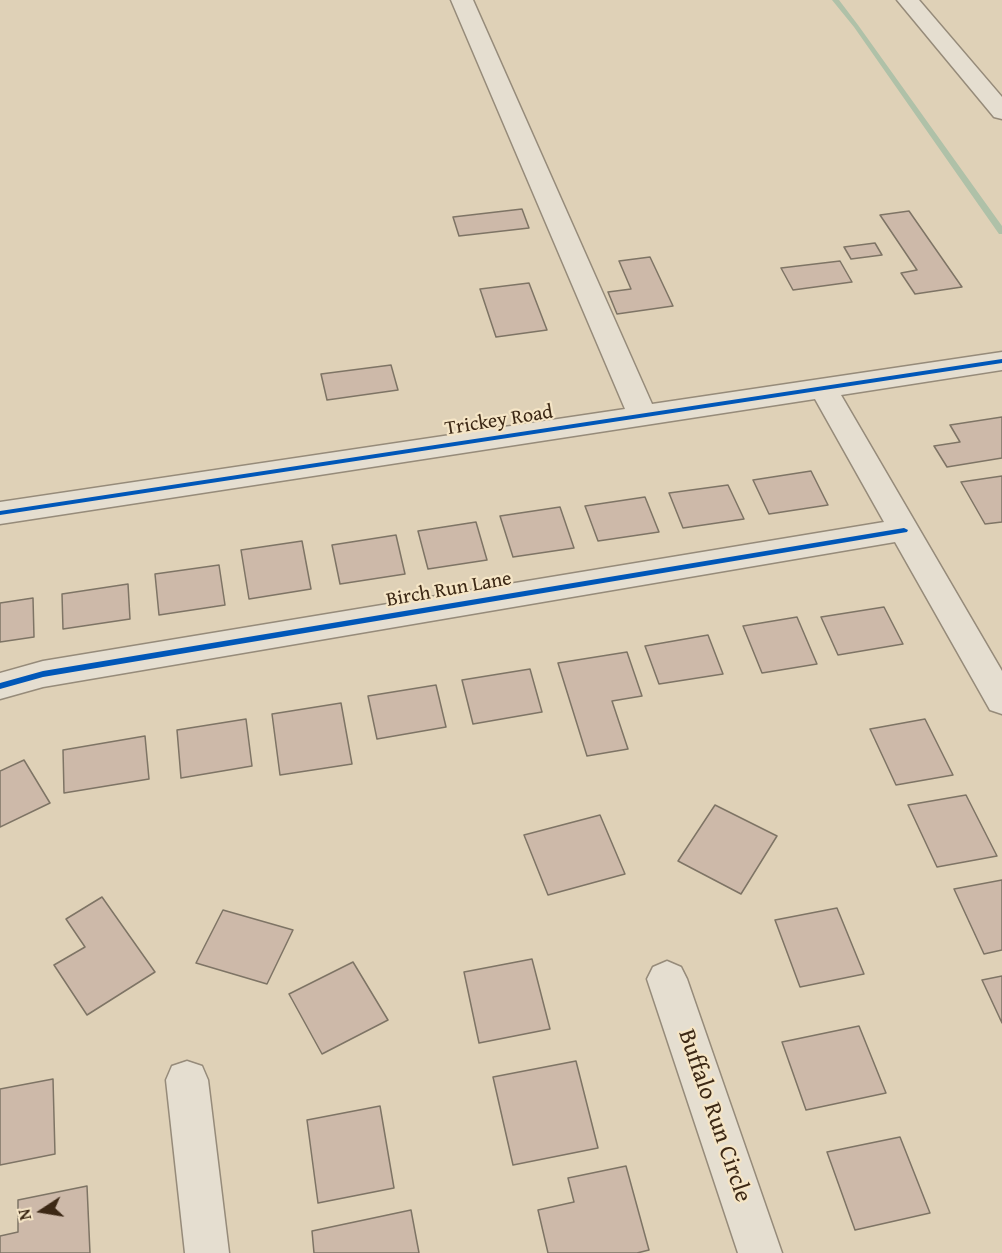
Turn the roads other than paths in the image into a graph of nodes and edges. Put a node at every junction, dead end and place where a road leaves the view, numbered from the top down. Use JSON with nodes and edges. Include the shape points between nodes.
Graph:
{"nodes":[{"id":1,"x":462,"y":0,"type":"edge"},
{"id":2,"x":908,"y":0,"type":"edge"},
{"id":3,"x":1002,"y":112,"type":"edge"},
{"id":4,"x":1002,"y":361,"type":"edge"},
{"id":5,"x":823,"y":388,"type":"junction"},
{"id":6,"x":643,"y":416,"type":"junction"},
{"id":7,"x":0,"y":513,"type":"edge"},
{"id":8,"x":904,"y":530,"type":"junction"},
{"id":9,"x":0,"y":686,"type":"edge"},
{"id":10,"x":1002,"y":702,"type":"edge"},
{"id":11,"x":667,"y":979,"type":"dead end"},
{"id":12,"x":187,"y":1080,"type":"dead end"},
{"id":13,"x":207,"y":1253,"type":"edge"},
{"id":14,"x":760,"y":1253,"type":"edge"}],
"edges":[{"from":1,"to":6,"type":"street"},
{"from":2,"to":3,"type":"street"},
{"from":4,"to":5,"type":"street","name":"Trickey Road"},
{"from":5,"to":6,"type":"street","name":"Trickey Road"},
{"from":5,"to":8,"type":"street"},
{"from":6,"to":7,"type":"street","name":"Trickey Road"},
{"from":8,"to":9,"type":"street","name":"Birch Run Lane","via":[[43,674]]},
{"from":8,"to":10,"type":"street"},
{"from":11,"to":14,"type":"street","name":"Buffalo Run Circle"},
{"from":12,"to":13,"type":"street"}]}
